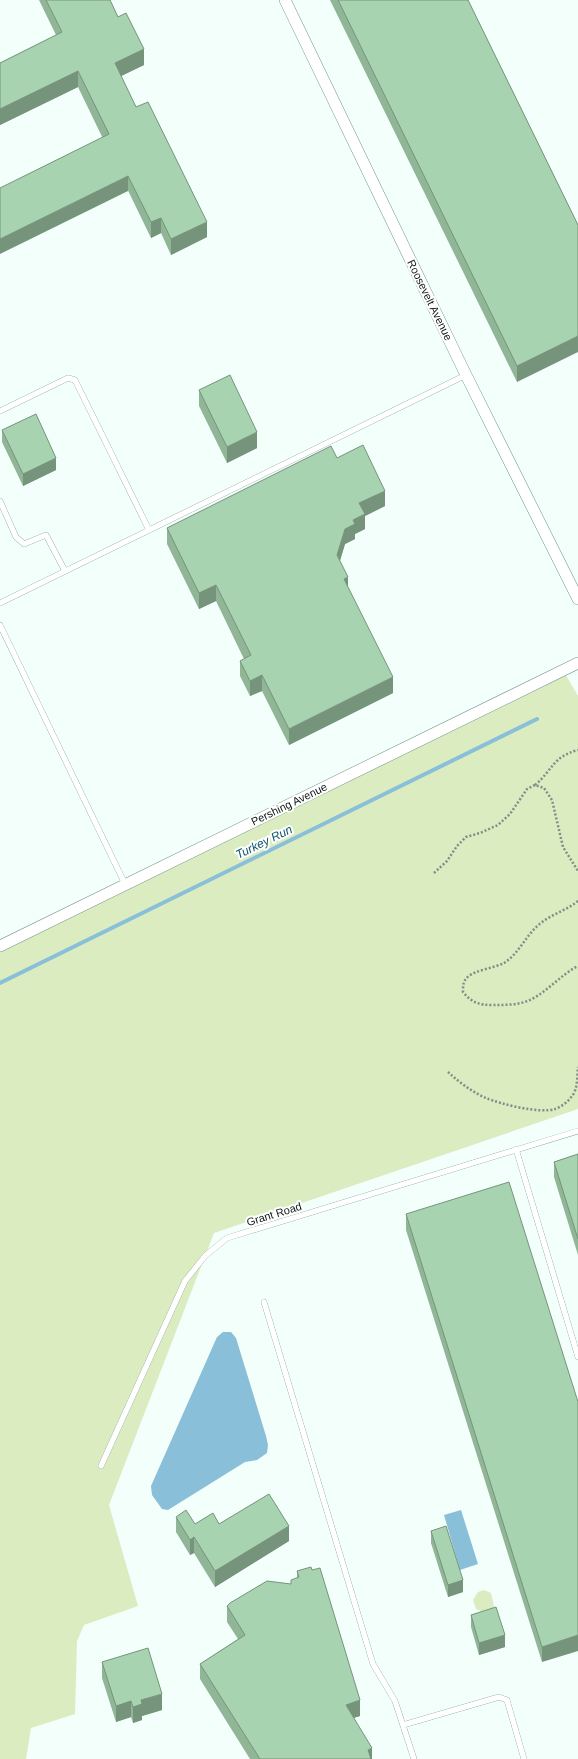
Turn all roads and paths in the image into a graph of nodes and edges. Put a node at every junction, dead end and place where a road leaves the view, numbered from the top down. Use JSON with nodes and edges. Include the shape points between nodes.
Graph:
{"nodes":[{"id":1,"x":285,"y":0,"type":"edge"},
{"id":2,"x":466,"y":375,"type":"junction"},
{"id":3,"x":0,"y":411,"type":"edge"},
{"id":4,"x":0,"y":501,"type":"edge"},
{"id":5,"x":149,"y":530,"type":"junction"},
{"id":6,"x":66,"y":571,"type":"junction"},
{"id":7,"x":578,"y":599,"type":"edge"},
{"id":8,"x":0,"y":603,"type":"edge"},
{"id":9,"x":0,"y":625,"type":"edge"},
{"id":10,"x":578,"y":663,"type":"edge"},
{"id":11,"x":578,"y":750,"type":"edge"},
{"id":12,"x":535,"y":785,"type":"junction"},
{"id":13,"x":578,"y":871,"type":"edge"},
{"id":14,"x":434,"y":873,"type":"dead end"},
{"id":15,"x":126,"y":884,"type":"junction"},
{"id":16,"x":578,"y":901,"type":"edge"},
{"id":17,"x":0,"y":946,"type":"edge"},
{"id":18,"x":578,"y":966,"type":"edge"},
{"id":19,"x":578,"y":1067,"type":"edge"},
{"id":20,"x":448,"y":1072,"type":"dead end"},
{"id":21,"x":578,"y":1131,"type":"edge"},
{"id":22,"x":516,"y":1149,"type":"junction"},
{"id":23,"x":264,"y":1302,"type":"dead end"},
{"id":24,"x":578,"y":1357,"type":"edge"},
{"id":25,"x":101,"y":1466,"type":"dead end"},
{"id":26,"x":403,"y":1725,"type":"junction"},
{"id":27,"x":414,"y":1759,"type":"edge"},
{"id":28,"x":524,"y":1759,"type":"edge"}],
"edges":[{"from":1,"to":2,"type":"street","name":"Roosevelt Avenue"},
{"from":2,"to":5,"type":"lane"},
{"from":2,"to":7,"type":"street","name":"Roosevelt Avenue"},
{"from":3,"to":5,"type":"lane","via":[[68,378],[75,380]]},
{"from":4,"to":6,"type":"lane","via":[[16,537],[24,544],[46,535]]},
{"from":5,"to":6,"type":"lane"},
{"from":6,"to":8,"type":"lane"},
{"from":9,"to":15,"type":"lane"},
{"from":10,"to":15,"type":"street","name":"Pershing Avenue"},
{"from":11,"to":12,"type":"path","via":[[560,757]]},
{"from":12,"to":13,"type":"path","via":[[544,788],[552,800],[563,847]]},
{"from":12,"to":14,"type":"path","via":[[527,789],[510,814],[498,825],[466,837]]},
{"from":15,"to":17,"type":"street","name":"Pershing Avenue"},
{"from":16,"to":18,"type":"path","via":[[542,922],[505,962],[470,975],[464,982],[463,992],[469,1000],[480,1005],[521,1003],[544,991]]},
{"from":19,"to":20,"type":"path","via":[[573,1095],[565,1104],[554,1109],[540,1110],[486,1098]]},
{"from":21,"to":22,"type":"lane","name":"Grant Road"},
{"from":22,"to":24,"type":"lane"},
{"from":22,"to":25,"type":"lane","name":"Grant Road","via":[[227,1238],[204,1256],[185,1281]]},
{"from":23,"to":26,"type":"lane","via":[[374,1664],[395,1701]]},
{"from":26,"to":27,"type":"lane"},
{"from":26,"to":28,"type":"lane","via":[[499,1697],[507,1700]]}]}
